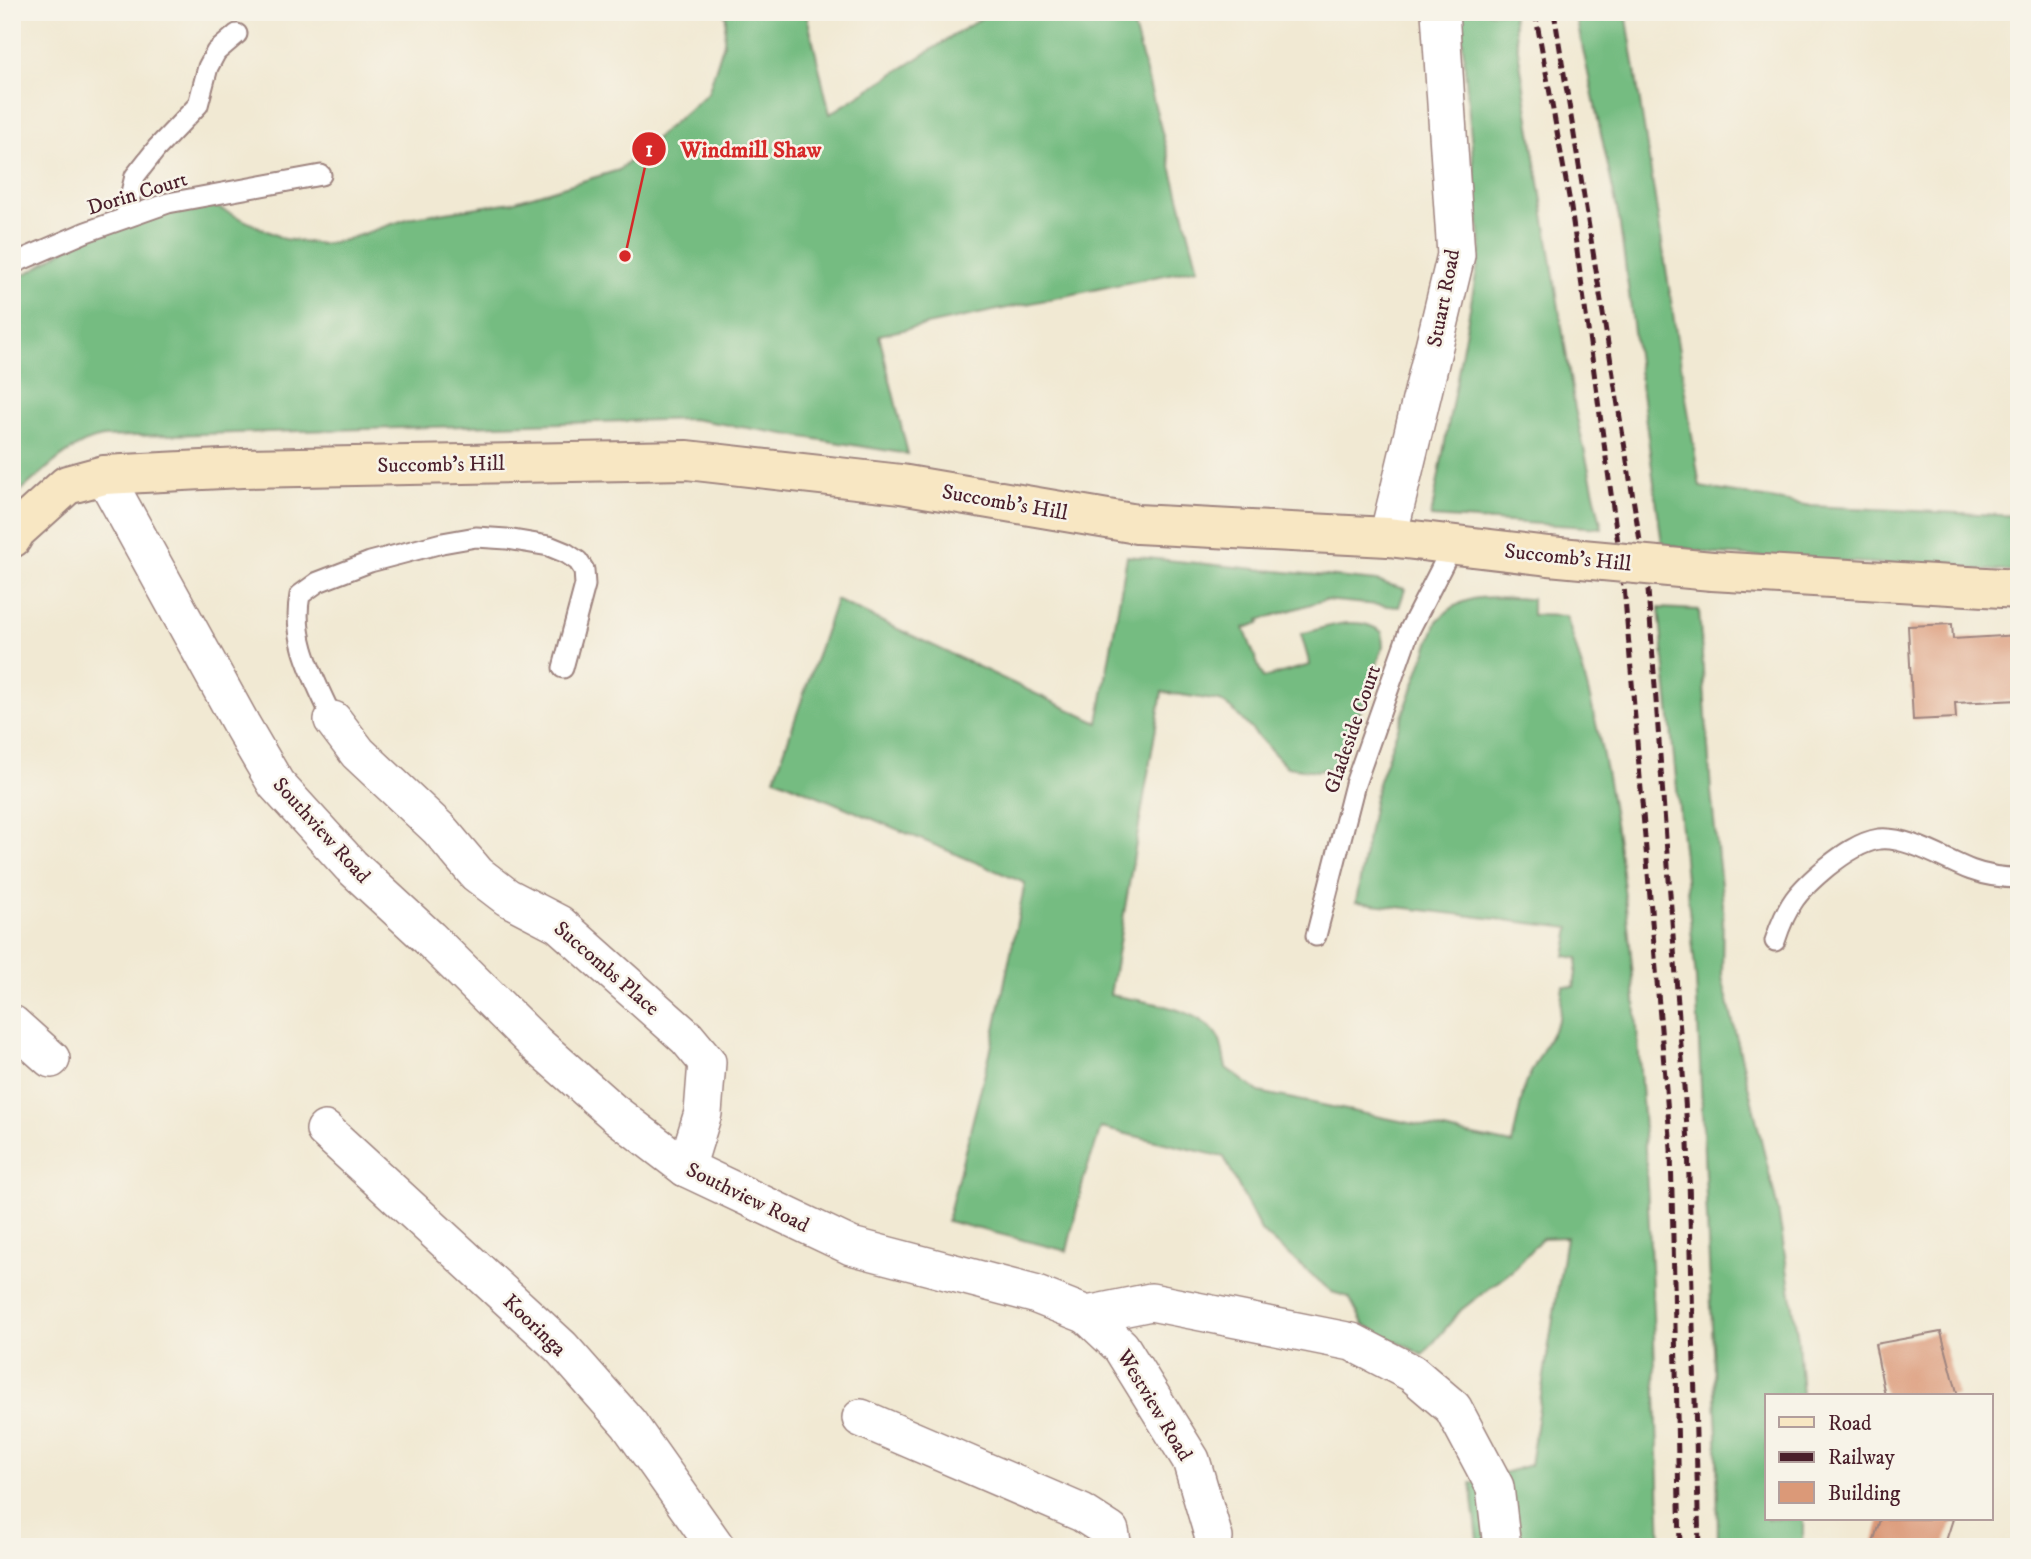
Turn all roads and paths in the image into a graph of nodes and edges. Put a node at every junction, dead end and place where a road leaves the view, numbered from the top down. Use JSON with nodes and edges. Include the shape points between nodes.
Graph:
{"nodes":[{"id":1,"x":1440,"y":12,"type":"edge"},
{"id":2,"x":237,"y":34,"type":"dead end"},
{"id":3,"x":321,"y":175,"type":"dead end"},
{"id":4,"x":125,"y":218,"type":"junction"},
{"id":5,"x":12,"y":264,"type":"edge"},
{"id":6,"x":104,"y":475,"type":"junction"},
{"id":7,"x":1388,"y":537,"type":"junction"},
{"id":8,"x":12,"y":538,"type":"edge"},
{"id":9,"x":1453,"y":545,"type":"junction"},
{"id":10,"x":2019,"y":589,"type":"edge"},
{"id":11,"x":563,"y":668,"type":"dead end"},
{"id":12,"x":333,"y":720,"type":"joint"},
{"id":13,"x":2019,"y":878,"type":"edge"},
{"id":14,"x":1316,"y":936,"type":"dead end"},
{"id":15,"x":1775,"y":941,"type":"dead end"},
{"id":16,"x":12,"y":1024,"type":"edge"},
{"id":17,"x":51,"y":1059,"type":"dead end"},
{"id":18,"x":325,"y":1130,"type":"dead end"},
{"id":19,"x":686,"y":1168,"type":"junction"},
{"id":20,"x":1087,"y":1315,"type":"junction"},
{"id":21,"x":862,"y":1418,"type":"dead end"},
{"id":22,"x":716,"y":1547,"type":"edge"},
{"id":23,"x":1113,"y":1547,"type":"edge"},
{"id":24,"x":1212,"y":1547,"type":"edge"},
{"id":25,"x":1502,"y":1547,"type":"edge"}],
"edges":[{"from":1,"to":7,"type":"street","name":"Stuart Road","via":[[1456,255]]},
{"from":2,"to":4,"type":"lane","via":[[216,52],[198,105],[135,176]]},
{"from":3,"to":4,"type":"lane","name":"Dorin Court","via":[[168,203]]},
{"from":4,"to":5,"type":"lane","name":"Dorin Court"},
{"from":6,"to":7,"type":"street","name":"Succomb's Hill","via":[[687,460],[901,484],[1138,524]]},
{"from":6,"to":8,"type":"street","name":"Succomb's Hill","via":[[67,485]]},
{"from":6,"to":19,"type":"street","name":"Southview Road","via":[[276,784],[351,866],[536,1042],[614,1113]]},
{"from":7,"to":9,"type":"street","name":"Succomb's Hill"},
{"from":9,"to":10,"type":"street","name":"Succomb's Hill","bridge":true,"via":[[1712,571]]},
{"from":9,"to":14,"type":"lane","name":"Gladeside Court","via":[[1409,631],[1355,784]]},
{"from":11,"to":12,"type":"lane","via":[[585,585],[578,561],[549,546],[507,539],[476,537],[442,543],[360,566],[318,582],[300,595],[297,632]]},
{"from":12,"to":19,"type":"street","name":"Succombs Place","via":[[358,753],[439,830],[477,874],[507,897],[559,924],[687,1038],[707,1062],[703,1113]]},
{"from":13,"to":15,"type":"lane","via":[[1993,877],[1900,841],[1862,843],[1800,890],[1782,918]]},
{"from":16,"to":17,"type":"street"},
{"from":18,"to":22,"type":"street","name":"Kooringa","via":[[561,1347],[629,1424]]},
{"from":19,"to":20,"type":"street","name":"Southview Road","via":[[851,1246],[1034,1294]]},
{"from":20,"to":24,"type":"street","name":"Westview Road","via":[[1122,1347],[1191,1460],[1214,1538]]},
{"from":20,"to":25,"type":"street","via":[[1151,1302],[1352,1342],[1412,1373],[1453,1408],[1495,1487]]},
{"from":21,"to":23,"type":"street","via":[[1082,1513],[1110,1531]]}]}
